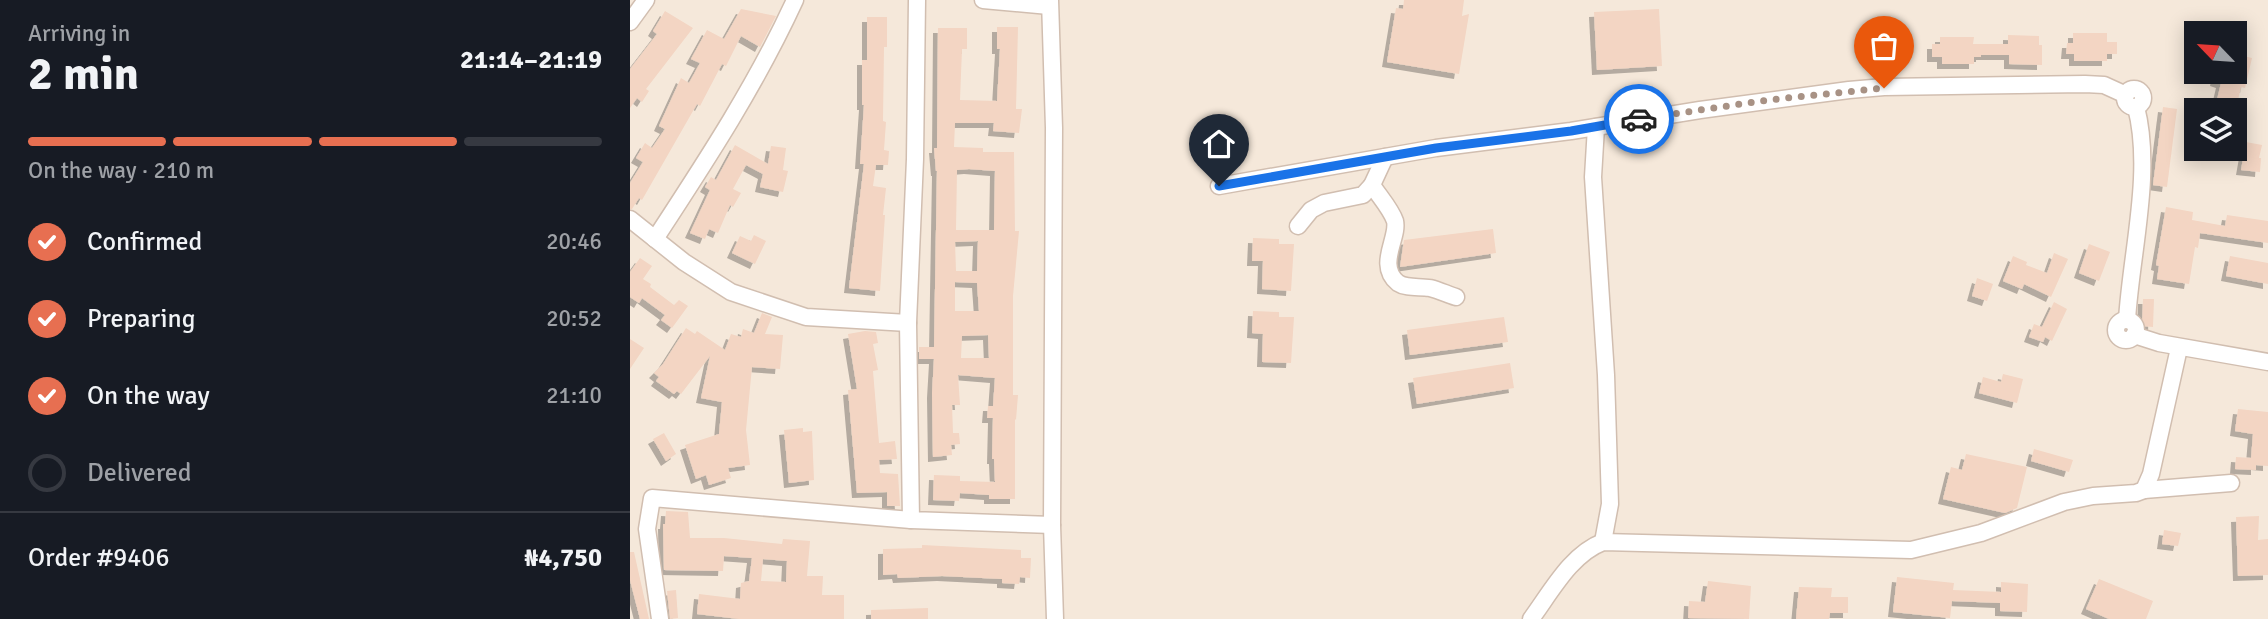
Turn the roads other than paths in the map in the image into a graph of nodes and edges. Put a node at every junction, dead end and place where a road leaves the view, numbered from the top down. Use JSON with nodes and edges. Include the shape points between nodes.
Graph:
{"nodes":[{"id":1,"x":646,"y":0,"type":"edge"},
{"id":2,"x":796,"y":0,"type":"edge"},
{"id":3,"x":917,"y":0,"type":"edge"},
{"id":4,"x":983,"y":0,"type":"edge"},
{"id":5,"x":1049,"y":3,"type":"edge"},
{"id":6,"x":630,"y":22,"type":"edge"},
{"id":7,"x":1596,"y":127,"type":"junction"},
{"id":8,"x":1385,"y":157,"type":"junction"},
{"id":9,"x":1372,"y":185,"type":"junction"},
{"id":10,"x":1219,"y":186,"type":"dead end"},
{"id":11,"x":630,"y":219,"type":"edge"},
{"id":12,"x":1298,"y":226,"type":"dead end"},
{"id":13,"x":655,"y":239,"type":"junction"},
{"id":14,"x":1455,"y":298,"type":"dead end"},
{"id":15,"x":908,"y":323,"type":"junction"},
{"id":16,"x":2179,"y":348,"type":"junction"},
{"id":17,"x":2268,"y":362,"type":"edge"},
{"id":18,"x":2231,"y":483,"type":"dead end"},
{"id":19,"x":2144,"y":490,"type":"junction"},
{"id":20,"x":911,"y":520,"type":"junction"},
{"id":21,"x":1052,"y":525,"type":"junction"},
{"id":22,"x":1603,"y":542,"type":"junction"},
{"id":23,"x":660,"y":619,"type":"edge"},
{"id":24,"x":1055,"y":619,"type":"edge"},
{"id":25,"x":1531,"y":619,"type":"edge"}],
"edges":[{"from":1,"to":6,"type":"street"},
{"from":2,"to":13,"type":"street","via":[[733,120]]},
{"from":3,"to":15,"type":"street"},
{"from":4,"to":5,"type":"street"},
{"from":5,"to":21,"type":"street","via":[[1054,128]]},
{"from":7,"to":8,"type":"street"},
{"from":7,"to":16,"type":"street","via":[[1768,100],[1884,88],[2104,85],[2131,101],[2143,144],[2131,327]]},
{"from":7,"to":22,"type":"street","via":[[1593,177],[1610,504]]},
{"from":8,"to":9,"type":"street"},
{"from":8,"to":10,"type":"street"},
{"from":9,"to":12,"type":"street","via":[[1363,195],[1324,203]]},
{"from":9,"to":14,"type":"street","via":[[1394,218],[1396,228],[1388,255],[1398,283],[1431,288]]},
{"from":11,"to":13,"type":"street"},
{"from":13,"to":15,"type":"street","via":[[731,292],[806,317]]},
{"from":15,"to":20,"type":"street"},
{"from":16,"to":17,"type":"street"},
{"from":16,"to":19,"type":"street"},
{"from":18,"to":19,"type":"street"},
{"from":19,"to":22,"type":"street","via":[[2064,502],[1982,533],[1911,550]]},
{"from":20,"to":21,"type":"street"},
{"from":20,"to":23,"type":"street","via":[[652,498],[647,529]]},
{"from":21,"to":24,"type":"street"},
{"from":22,"to":25,"type":"street","via":[[1589,547],[1573,564]]}]}
